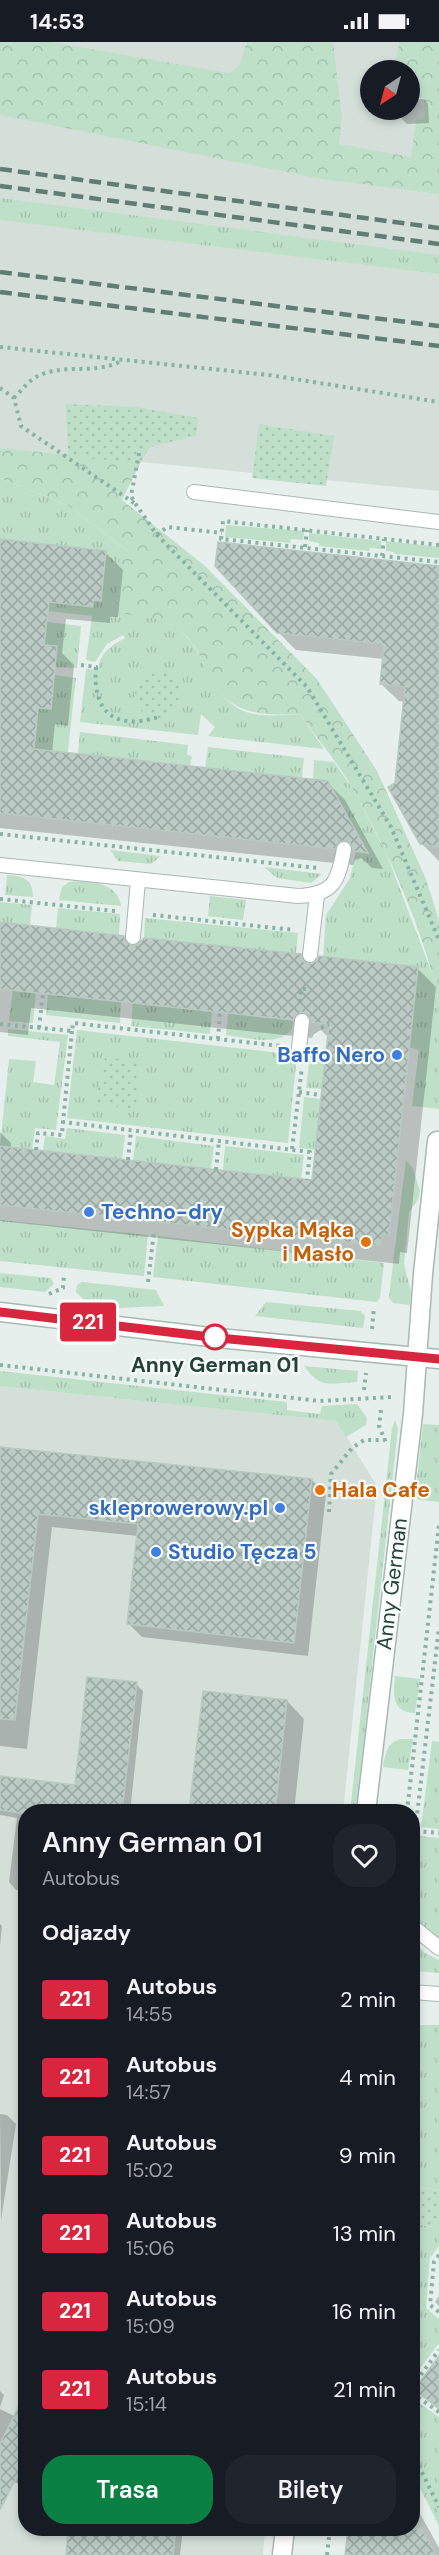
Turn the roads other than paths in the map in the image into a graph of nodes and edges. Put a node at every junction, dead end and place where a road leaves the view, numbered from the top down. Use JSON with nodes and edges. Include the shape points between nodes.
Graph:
{"nodes":[{"id":1,"x":194,"y":492,"type":"dead end"},
{"id":2,"x":439,"y":522,"type":"edge"},
{"id":3,"x":344,"y":849,"type":"dead end"},
{"id":4,"x":0,"y":865,"type":"edge"},
{"id":5,"x":138,"y":881,"type":"junction"},
{"id":6,"x":317,"y":895,"type":"junction"},
{"id":7,"x":133,"y":937,"type":"dead end"},
{"id":8,"x":310,"y":956,"type":"dead end"},
{"id":9,"x":302,"y":1021,"type":"dead end"},
{"id":10,"x":299,"y":1048,"type":"road end"},
{"id":11,"x":437,"y":1141,"type":"dead end"},
{"id":12,"x":0,"y":1312,"type":"edge"},
{"id":13,"x":417,"y":1356,"type":"junction"},
{"id":14,"x":439,"y":1359,"type":"edge"},
{"id":15,"x":367,"y":1804,"type":"edge"},
{"id":16,"x":420,"y":1933,"type":"edge"},
{"id":17,"x":439,"y":1948,"type":"edge"},
{"id":18,"x":420,"y":1993,"type":"edge"},
{"id":19,"x":439,"y":1994,"type":"edge"},
{"id":20,"x":284,"y":2536,"type":"edge"},
{"id":21,"x":282,"y":2555,"type":"edge"}],
"edges":[{"from":1,"to":2,"type":"lane"},
{"from":3,"to":6,"type":"lane","via":[[332,886]]},
{"from":4,"to":5,"type":"lane"},
{"from":5,"to":6,"type":"lane"},
{"from":5,"to":7,"type":"lane"},
{"from":6,"to":8,"type":"lane"},
{"from":9,"to":10,"type":"lane"},
{"from":11,"to":13,"type":"street","name":"Anny German"},
{"from":12,"to":13,"type":"street"},
{"from":13,"to":14,"type":"street"},
{"from":13,"to":15,"type":"street","name":"Anny German"},
{"from":16,"to":17,"type":"lane"},
{"from":18,"to":19,"type":"lane"},
{"from":20,"to":21,"type":"street"}]}
